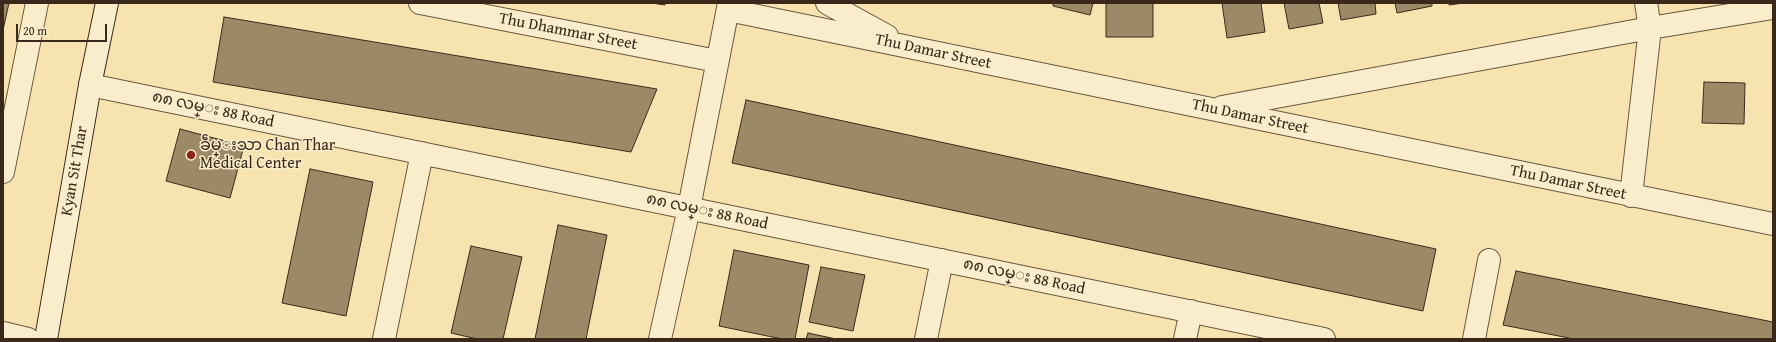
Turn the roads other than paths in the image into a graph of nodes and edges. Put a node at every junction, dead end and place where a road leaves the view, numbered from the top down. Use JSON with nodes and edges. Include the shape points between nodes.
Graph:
{"nodes":[{"id":1,"x":37,"y":3,"type":"edge"},
{"id":2,"x":107,"y":3,"type":"edge"},
{"id":3,"x":420,"y":3,"type":"edge"},
{"id":4,"x":827,"y":3,"type":"edge"},
{"id":5,"x":1646,"y":3,"type":"edge"},
{"id":6,"x":728,"y":6,"type":"edge"},
{"id":7,"x":1773,"y":8,"type":"edge"},
{"id":8,"x":1650,"y":28,"type":"junction"},
{"id":9,"x":908,"y":47,"type":"junction"},
{"id":10,"x":717,"y":62,"type":"junction"},
{"id":11,"x":90,"y":84,"type":"junction"},
{"id":12,"x":1211,"y":109,"type":"junction"},
{"id":13,"x":422,"y":153,"type":"junction"},
{"id":14,"x":3,"y":172,"type":"edge"},
{"id":15,"x":1631,"y":196,"type":"junction"},
{"id":16,"x":689,"y":208,"type":"junction"},
{"id":17,"x":1773,"y":224,"type":"edge"},
{"id":18,"x":942,"y":260,"type":"junction"},
{"id":19,"x":1489,"y":260,"type":"dead end"},
{"id":20,"x":1191,"y":311,"type":"junction"},
{"id":21,"x":1232,"y":330,"type":"edge"},
{"id":22,"x":3,"y":333,"type":"edge"},
{"id":23,"x":28,"y":339,"type":"edge"},
{"id":24,"x":46,"y":339,"type":"edge"},
{"id":25,"x":384,"y":339,"type":"edge"},
{"id":26,"x":660,"y":339,"type":"edge"},
{"id":27,"x":926,"y":339,"type":"edge"},
{"id":28,"x":1185,"y":339,"type":"edge"},
{"id":29,"x":1324,"y":339,"type":"edge"},
{"id":30,"x":1474,"y":339,"type":"edge"}],
"edges":[{"from":1,"to":14,"type":"street"},
{"from":2,"to":11,"type":"street","name":"Kyan Sit Thar"},
{"from":3,"to":10,"type":"street","name":"Thu Dhammar Street"},
{"from":4,"to":9,"type":"street"},
{"from":5,"to":8,"type":"street"},
{"from":6,"to":9,"type":"street","name":"Thu Damar Street"},
{"from":6,"to":10,"type":"street"},
{"from":7,"to":8,"type":"street"},
{"from":8,"to":12,"type":"street"},
{"from":8,"to":15,"type":"street"},
{"from":9,"to":12,"type":"street","name":"Thu Damar Street"},
{"from":10,"to":16,"type":"street"},
{"from":11,"to":13,"type":"street","name":"၈၈ လမ္း 88 Road"},
{"from":11,"to":24,"type":"street","name":"Kyan Sit Thar"},
{"from":12,"to":15,"type":"street","name":"Thu Damar Street"},
{"from":13,"to":16,"type":"street","name":"၈၈ လမ္း 88 Road"},
{"from":13,"to":25,"type":"street"},
{"from":15,"to":17,"type":"street","name":"Thu Damar Street"},
{"from":16,"to":18,"type":"street","name":"၈၈ လမ္း 88 Road"},
{"from":16,"to":26,"type":"street"},
{"from":18,"to":20,"type":"street","name":"၈၈ လမ္း 88 Road"},
{"from":18,"to":27,"type":"street"},
{"from":19,"to":30,"type":"street"},
{"from":20,"to":21,"type":"street","name":"၈၈ လမ္း 88 Road"},
{"from":20,"to":28,"type":"street"},
{"from":21,"to":29,"type":"street","name":"၈၈ လမ္း 88 Road"},
{"from":22,"to":23,"type":"street"}]}
